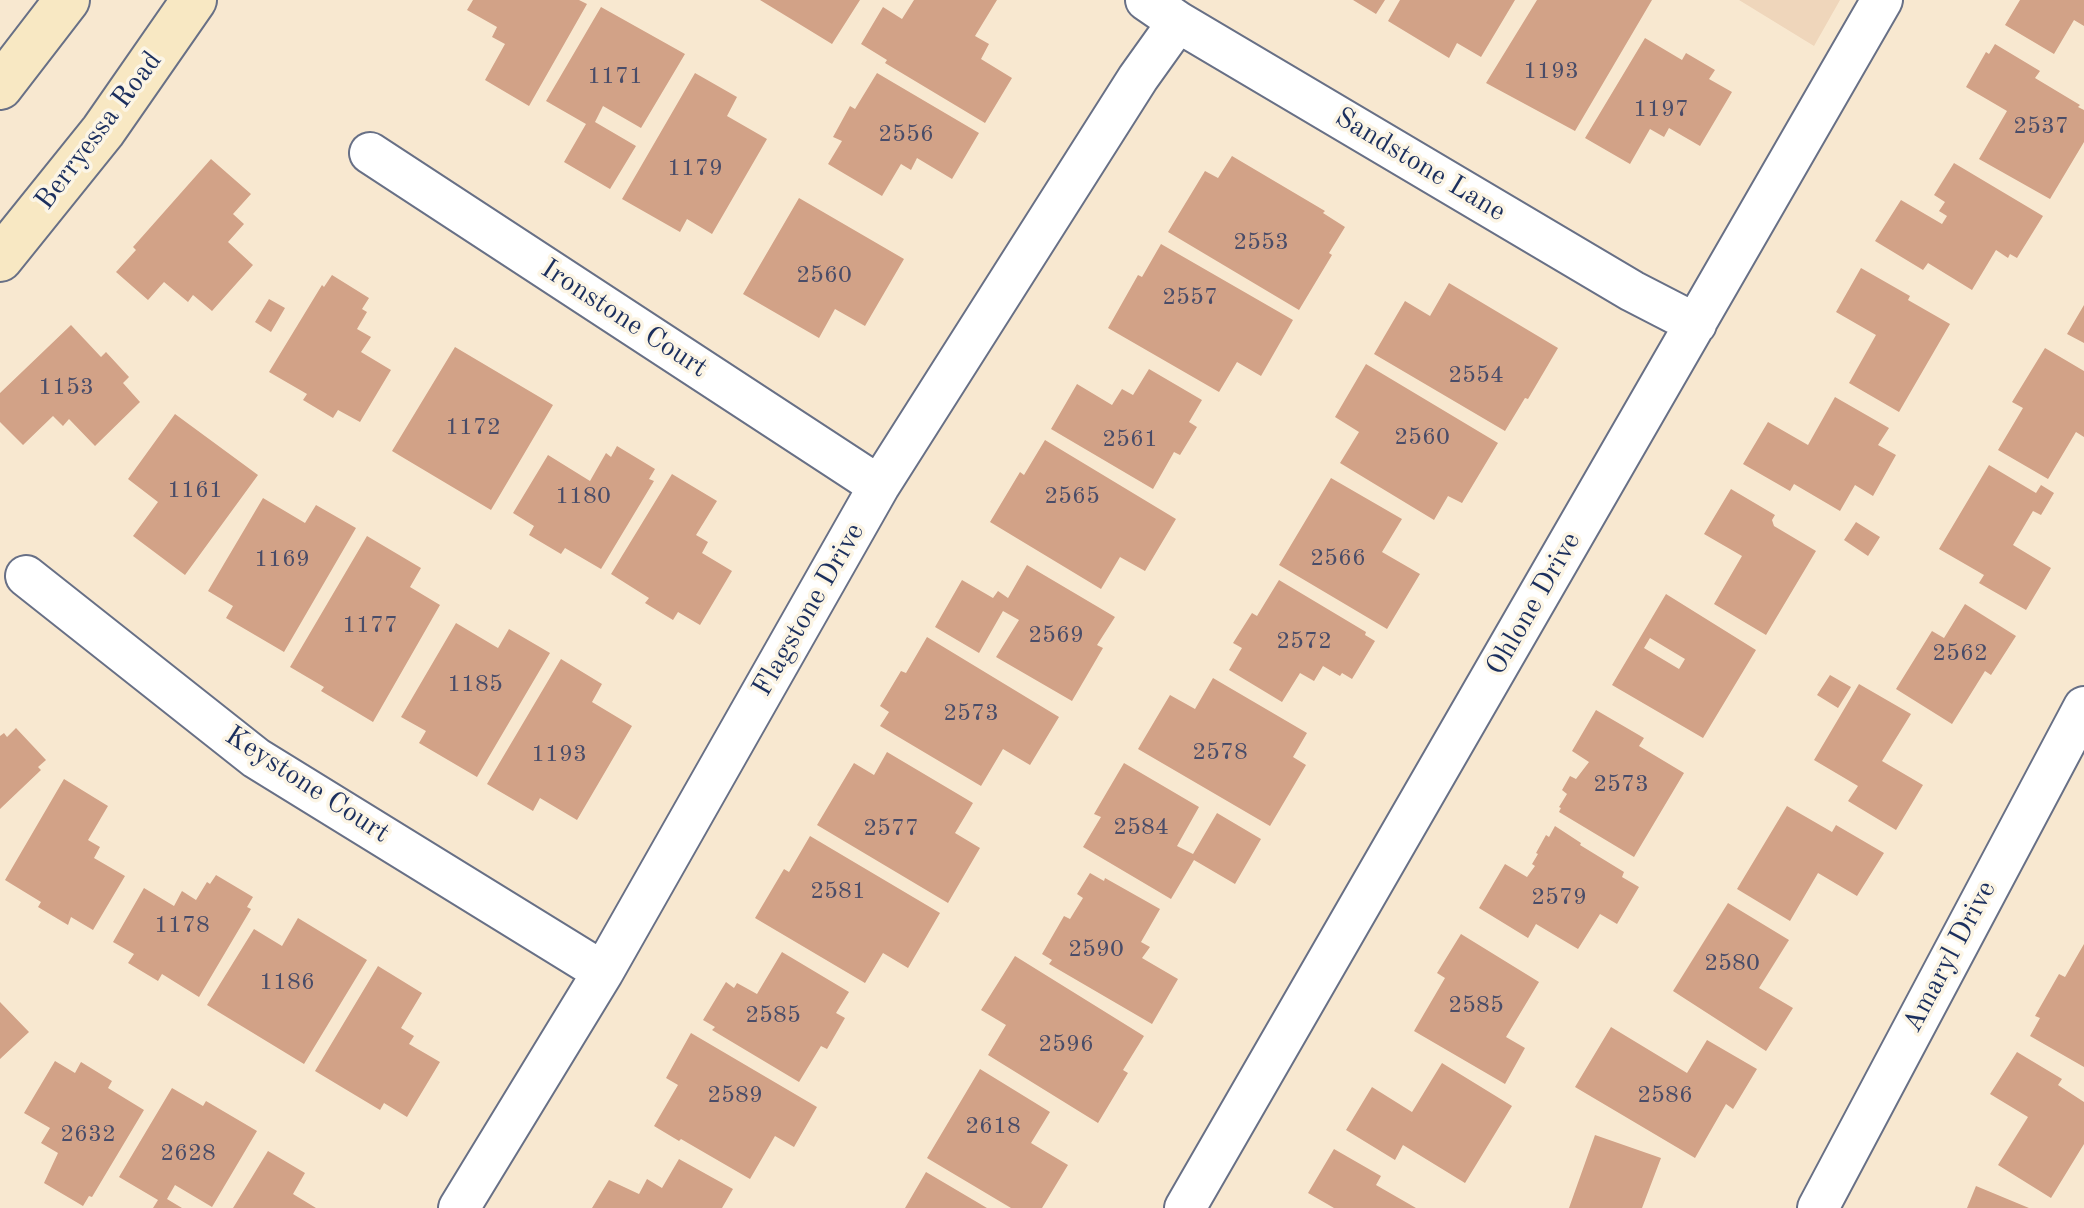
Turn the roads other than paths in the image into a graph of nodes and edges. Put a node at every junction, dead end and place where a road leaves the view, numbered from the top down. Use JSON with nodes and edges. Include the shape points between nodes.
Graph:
{"nodes":[{"id":1,"x":67,"y":0,"type":"edge"},
{"id":2,"x":194,"y":0,"type":"edge"},
{"id":3,"x":1882,"y":0,"type":"edge"},
{"id":4,"x":1162,"y":11,"type":"edge"},
{"id":5,"x":0,"y":87,"type":"edge"},
{"id":6,"x":370,"y":153,"type":"dead end"},
{"id":7,"x":0,"y":259,"type":"edge"},
{"id":8,"x":1696,"y":324,"type":"junction"},
{"id":9,"x":879,"y":486,"type":"junction"},
{"id":10,"x":26,"y":576,"type":"dead end"},
{"id":11,"x":2084,"y":707,"type":"edge"},
{"id":12,"x":603,"y":972,"type":"junction"},
{"id":13,"x":459,"y":1208,"type":"edge"},
{"id":14,"x":1185,"y":1208,"type":"edge"},
{"id":15,"x":1818,"y":1208,"type":"edge"}],
"edges":[{"from":1,"to":5,"type":"main road"},
{"from":2,"to":7,"type":"main road","name":"Berryessa Road","via":[[103,131]]},
{"from":3,"to":8,"type":"street","name":"Ohlone Drive"},
{"from":4,"to":8,"type":"street","name":"Sandstone Lane"},
{"from":4,"to":9,"type":"street","name":"Flagstone Drive","via":[[1138,78]]},
{"from":6,"to":9,"type":"street","name":"Ironstone Court"},
{"from":8,"to":14,"type":"street","name":"Ohlone Drive"},
{"from":9,"to":12,"type":"street","name":"Flagstone Drive"},
{"from":10,"to":12,"type":"street","name":"Keystone Court","via":[[256,758]]},
{"from":11,"to":15,"type":"street","name":"Amaryl Drive"},
{"from":12,"to":13,"type":"street","name":"Flagstone Drive"}]}
